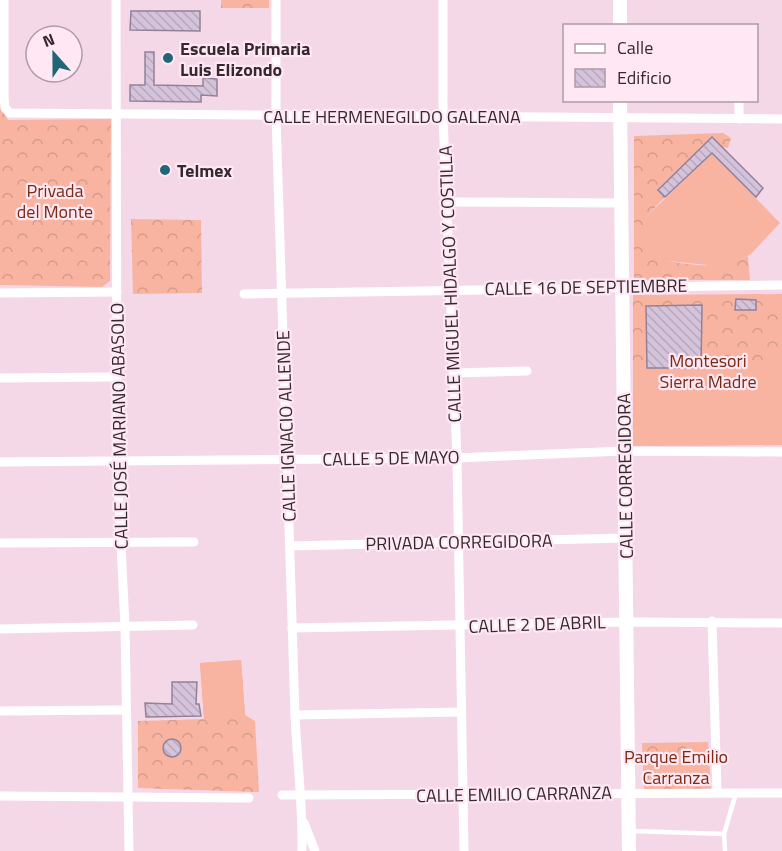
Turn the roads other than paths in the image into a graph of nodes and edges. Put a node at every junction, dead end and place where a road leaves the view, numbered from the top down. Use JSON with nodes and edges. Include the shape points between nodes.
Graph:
{"nodes":[{"id":1,"x":4,"y":0,"type":"edge"},
{"id":2,"x":116,"y":0,"type":"edge"},
{"id":3,"x":276,"y":0,"type":"edge"},
{"id":4,"x":443,"y":0,"type":"edge"},
{"id":5,"x":620,"y":0,"type":"edge"},
{"id":6,"x":620,"y":24,"type":"edge"},
{"id":7,"x":620,"y":102,"type":"edge"},
{"id":8,"x":739,"y":102,"type":"edge"},
{"id":9,"x":116,"y":112,"type":"junction"},
{"id":10,"x":276,"y":116,"type":"junction"},
{"id":11,"x":443,"y":116,"type":"junction"},
{"id":12,"x":620,"y":118,"type":"junction"},
{"id":13,"x":739,"y":118,"type":"junction"},
{"id":14,"x":782,"y":119,"type":"edge"},
{"id":15,"x":446,"y":202,"type":"junction"},
{"id":16,"x":619,"y":203,"type":"junction"},
{"id":17,"x":782,"y":285,"type":"edge"},
{"id":18,"x":622,"y":286,"type":"junction"},
{"id":19,"x":452,"y":290,"type":"junction"},
{"id":20,"x":117,"y":292,"type":"junction"},
{"id":21,"x":0,"y":293,"type":"edge"},
{"id":22,"x":282,"y":293,"type":"junction"},
{"id":23,"x":244,"y":294,"type":"dead end"},
{"id":24,"x":527,"y":371,"type":"dead end"},
{"id":25,"x":454,"y":373,"type":"junction"},
{"id":26,"x":116,"y":377,"type":"junction"},
{"id":27,"x":0,"y":378,"type":"edge"},
{"id":28,"x":624,"y":451,"type":"junction"},
{"id":29,"x":782,"y":452,"type":"edge"},
{"id":30,"x":457,"y":458,"type":"junction"},
{"id":31,"x":287,"y":459,"type":"junction"},
{"id":32,"x":0,"y":462,"type":"edge"},
{"id":33,"x":117,"y":462,"type":"junction"},
{"id":34,"x":627,"y":538,"type":"junction"},
{"id":35,"x":194,"y":542,"type":"dead end"},
{"id":36,"x":458,"y":542,"type":"junction"},
{"id":37,"x":0,"y":543,"type":"edge"},
{"id":38,"x":121,"y":543,"type":"junction"},
{"id":39,"x":290,"y":546,"type":"junction"},
{"id":40,"x":712,"y":621,"type":"junction"},
{"id":41,"x":628,"y":622,"type":"junction"},
{"id":42,"x":782,"y":623,"type":"edge"},
{"id":43,"x":193,"y":625,"type":"dead end"},
{"id":44,"x":125,"y":626,"type":"junction"},
{"id":45,"x":459,"y":627,"type":"junction"},
{"id":46,"x":292,"y":628,"type":"junction"},
{"id":47,"x":0,"y":629,"type":"edge"},
{"id":48,"x":126,"y":710,"type":"junction"},
{"id":49,"x":0,"y":711,"type":"edge"},
{"id":50,"x":461,"y":712,"type":"junction"},
{"id":51,"x":295,"y":715,"type":"junction"},
{"id":52,"x":629,"y":792,"type":"junction"},
{"id":53,"x":717,"y":792,"type":"junction"},
{"id":54,"x":736,"y":793,"type":"junction"},
{"id":55,"x":782,"y":793,"type":"edge"},
{"id":56,"x":282,"y":795,"type":"dead end"},
{"id":57,"x":462,"y":795,"type":"junction"},
{"id":58,"x":0,"y":796,"type":"edge"},
{"id":59,"x":298,"y":796,"type":"junction"},
{"id":60,"x":129,"y":797,"type":"junction"},
{"id":61,"x":249,"y":798,"type":"dead end"},
{"id":62,"x":303,"y":821,"type":"junction"},
{"id":63,"x":629,"y":830,"type":"junction"},
{"id":64,"x":724,"y":834,"type":"junction"},
{"id":65,"x":129,"y":851,"type":"edge"},
{"id":66,"x":302,"y":851,"type":"edge"},
{"id":67,"x":315,"y":851,"type":"edge"},
{"id":68,"x":464,"y":851,"type":"edge"},
{"id":69,"x":629,"y":851,"type":"edge"},
{"id":70,"x":725,"y":851,"type":"edge"}],
"edges":[{"from":1,"to":9,"type":"street","name":"CALLE HERMENEGILDO GALEANA","via":[[5,108],[18,114]]},
{"from":2,"to":9,"type":"street","name":"CALLE JOSÉ MARIANO ABASOLO"},
{"from":3,"to":10,"type":"street","name":"CALLE IGNACIO ALLENDE"},
{"from":4,"to":11,"type":"street","name":"CALLE MIGUEL HIDALGO Y COSTILLA"},
{"from":5,"to":6,"type":"street"},
{"from":7,"to":12,"type":"street","name":"CALLE CORREGIDORA"},
{"from":8,"to":13,"type":"street"},
{"from":9,"to":10,"type":"street","name":"CALLE HERMENEGILDO GALEANA"},
{"from":9,"to":20,"type":"street","name":"CALLE JOSÉ MARIANO ABASOLO"},
{"from":10,"to":11,"type":"street","name":"CALLE HERMENEGILDO GALEANA"},
{"from":10,"to":22,"type":"street","name":"CALLE IGNACIO ALLENDE"},
{"from":11,"to":12,"type":"street","name":"CALLE HERMENEGILDO GALEANA"},
{"from":11,"to":15,"type":"street","name":"CALLE MIGUEL HIDALGO Y COSTILLA"},
{"from":12,"to":13,"type":"street","name":"CALLE HERMENEGILDO GALEANA"},
{"from":12,"to":16,"type":"street","name":"CALLE CORREGIDORA"},
{"from":13,"to":14,"type":"street","name":"CALLE HERMENEGILDO GALEANA"},
{"from":15,"to":16,"type":"street"},
{"from":15,"to":19,"type":"street","name":"CALLE MIGUEL HIDALGO Y COSTILLA"},
{"from":16,"to":18,"type":"street","name":"CALLE CORREGIDORA"},
{"from":17,"to":18,"type":"street","name":"CALLE 16 DE SEPTIEMBRE"},
{"from":18,"to":19,"type":"street","name":"CALLE 16 DE SEPTIEMBRE"},
{"from":18,"to":28,"type":"street","name":"CALLE CORREGIDORA"},
{"from":19,"to":22,"type":"street","name":"CALLE 16 DE SEPTIEMBRE"},
{"from":19,"to":25,"type":"street","name":"CALLE MIGUEL HIDALGO Y COSTILLA"},
{"from":20,"to":21,"type":"street"},
{"from":20,"to":26,"type":"street","name":"CALLE JOSÉ MARIANO ABASOLO"},
{"from":22,"to":23,"type":"street","name":"CALLE 16 DE SEPTIEMBRE"},
{"from":22,"to":31,"type":"street","name":"CALLE IGNACIO ALLENDE"},
{"from":24,"to":25,"type":"street"},
{"from":25,"to":30,"type":"street","name":"CALLE MIGUEL HIDALGO Y COSTILLA"},
{"from":26,"to":27,"type":"street"},
{"from":26,"to":33,"type":"street","name":"CALLE JOSÉ MARIANO ABASOLO"},
{"from":28,"to":29,"type":"street","name":"CALLE 5 DE MAYO"},
{"from":28,"to":30,"type":"street","name":"CALLE 5 DE MAYO"},
{"from":28,"to":34,"type":"street","name":"CALLE CORREGIDORA"},
{"from":30,"to":31,"type":"street","name":"CALLE 5 DE MAYO"},
{"from":30,"to":36,"type":"street","name":"CALLE MIGUEL HIDALGO Y COSTILLA"},
{"from":31,"to":33,"type":"street","name":"CALLE 5 DE MAYO"},
{"from":31,"to":39,"type":"street","name":"CALLE IGNACIO ALLENDE"},
{"from":32,"to":33,"type":"street","name":"CALLE 5 DE MAYO"},
{"from":33,"to":38,"type":"street","name":"CALLE JOSÉ MARIANO ABASOLO"},
{"from":34,"to":36,"type":"street","name":"PRIVADA CORREGIDORA"},
{"from":34,"to":41,"type":"street","name":"CALLE CORREGIDORA"},
{"from":35,"to":38,"type":"street"},
{"from":36,"to":39,"type":"street","name":"PRIVADA CORREGIDORA"},
{"from":36,"to":45,"type":"street","name":"CALLE MIGUEL HIDALGO Y COSTILLA"},
{"from":37,"to":38,"type":"street"},
{"from":38,"to":44,"type":"street","name":"CALLE JOSÉ MARIANO ABASOLO"},
{"from":39,"to":46,"type":"street","name":"CALLE IGNACIO ALLENDE"},
{"from":40,"to":41,"type":"street","name":"CALLE 2 DE ABRIL"},
{"from":40,"to":42,"type":"street","name":"CALLE 2 DE ABRIL"},
{"from":40,"to":53,"type":"street"},
{"from":41,"to":45,"type":"street","name":"CALLE 2 DE ABRIL"},
{"from":41,"to":52,"type":"street","name":"CALLE CORREGIDORA"},
{"from":43,"to":44,"type":"street"},
{"from":44,"to":47,"type":"street"},
{"from":44,"to":48,"type":"street","name":"CALLE JOSÉ MARIANO ABASOLO"},
{"from":45,"to":46,"type":"street","name":"CALLE 2 DE ABRIL"},
{"from":45,"to":50,"type":"street","name":"CALLE MIGUEL HIDALGO Y COSTILLA"},
{"from":46,"to":51,"type":"street","name":"CALLE IGNACIO ALLENDE"},
{"from":48,"to":49,"type":"street"},
{"from":48,"to":60,"type":"street","name":"CALLE JOSÉ MARIANO ABASOLO"},
{"from":50,"to":51,"type":"street"},
{"from":50,"to":57,"type":"street","name":"CALLE MIGUEL HIDALGO Y COSTILLA"},
{"from":51,"to":59,"type":"street","name":"CALLE IGNACIO ALLENDE"},
{"from":52,"to":53,"type":"street","name":"CALLE EMILIO CARRANZA"},
{"from":52,"to":57,"type":"street","name":"CALLE EMILIO CARRANZA"},
{"from":52,"to":63,"type":"street","name":"CALLE CORREGIDORA"},
{"from":53,"to":54,"type":"street","name":"CALLE EMILIO CARRANZA"},
{"from":54,"to":55,"type":"street","name":"CALLE EMILIO CARRANZA"},
{"from":54,"to":64,"type":"lane"},
{"from":56,"to":59,"type":"street","name":"CALLE EMILIO CARRANZA"},
{"from":57,"to":59,"type":"street","name":"CALLE EMILIO CARRANZA"},
{"from":57,"to":68,"type":"street","name":"CALLE MIGUEL HIDALGO Y COSTILLA"},
{"from":58,"to":60,"type":"street"},
{"from":59,"to":62,"type":"street","name":"CALLE IGNACIO ALLENDE"},
{"from":60,"to":61,"type":"street"},
{"from":60,"to":65,"type":"street","name":"CALLE JOSÉ MARIANO ABASOLO"},
{"from":62,"to":66,"type":"street","name":"CALLE IGNACIO ALLENDE"},
{"from":62,"to":67,"type":"street"},
{"from":63,"to":64,"type":"lane"},
{"from":63,"to":69,"type":"street","name":"CALLE CORREGIDORA"},
{"from":64,"to":70,"type":"lane"}]}
